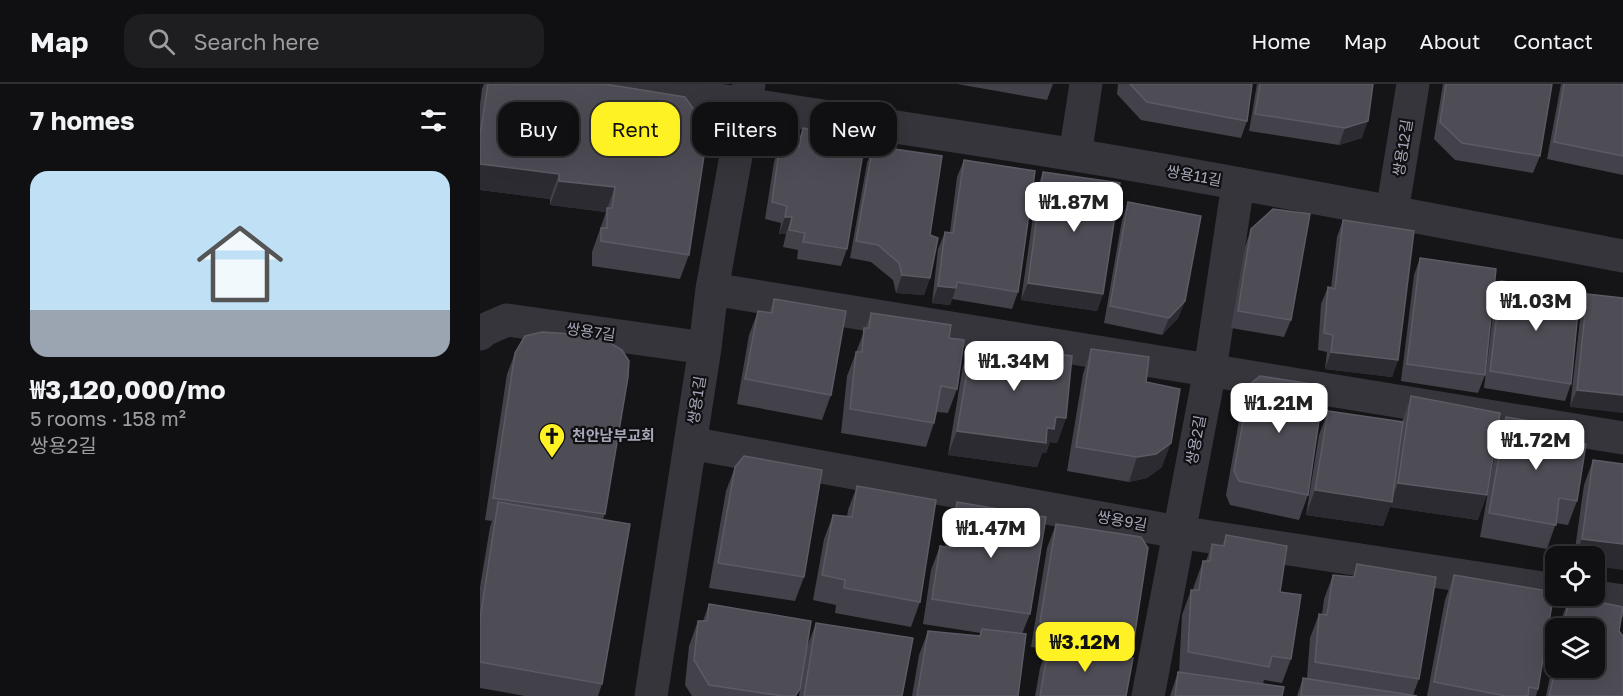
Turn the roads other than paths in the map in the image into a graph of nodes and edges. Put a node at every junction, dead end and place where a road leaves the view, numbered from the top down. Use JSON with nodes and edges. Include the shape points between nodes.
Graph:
{"nodes":[{"id":1,"x":621,"y":84,"type":"edge"},
{"id":2,"x":1086,"y":84,"type":"edge"},
{"id":3,"x":1413,"y":84,"type":"edge"},
{"id":4,"x":748,"y":95,"type":"edge"},
{"id":5,"x":1075,"y":155,"type":"junction"},
{"id":6,"x":1238,"y":184,"type":"junction"},
{"id":7,"x":1392,"y":212,"type":"junction"},
{"id":8,"x":1623,"y":256,"type":"edge"},
{"id":9,"x":712,"y":290,"type":"junction"},
{"id":10,"x":480,"y":334,"type":"edge"},
{"id":11,"x":705,"y":348,"type":"junction"},
{"id":12,"x":1210,"y":370,"type":"junction"},
{"id":13,"x":1623,"y":438,"type":"edge"},
{"id":14,"x":690,"y":443,"type":"junction"},
{"id":15,"x":1178,"y":532,"type":"junction"},
{"id":16,"x":1545,"y":588,"type":"edge"},
{"id":17,"x":1605,"y":598,"type":"edge"},
{"id":18,"x":1623,"y":601,"type":"edge"},
{"id":19,"x":651,"y":696,"type":"edge"},
{"id":20,"x":1148,"y":696,"type":"edge"}],
"edges":[{"from":1,"to":4,"type":"street","name":"쌍용11길"},
{"from":2,"to":5,"type":"street"},
{"from":3,"to":7,"type":"street","name":"쌍용12길"},
{"from":4,"to":5,"type":"street","name":"쌍용11길"},
{"from":4,"to":9,"type":"street","name":"쌍용1길"},
{"from":5,"to":6,"type":"street","name":"쌍용11길"},
{"from":6,"to":7,"type":"street","name":"쌍용11길"},
{"from":6,"to":12,"type":"street","name":"쌍용2길"},
{"from":7,"to":8,"type":"street","name":"쌍용11길"},
{"from":9,"to":11,"type":"street","name":"쌍용1길"},
{"from":9,"to":12,"type":"street"},
{"from":10,"to":11,"type":"street","name":"쌍용7길","via":[[507,320]]},
{"from":11,"to":14,"type":"street","name":"쌍용1길"},
{"from":12,"to":13,"type":"street"},
{"from":12,"to":15,"type":"street","name":"쌍용2길"},
{"from":14,"to":15,"type":"street","name":"쌍용9길"},
{"from":14,"to":19,"type":"street","name":"쌍용1길"},
{"from":15,"to":16,"type":"street","name":"쌍용9길"},
{"from":15,"to":20,"type":"street","name":"쌍용2길"},
{"from":17,"to":18,"type":"street"}]}
